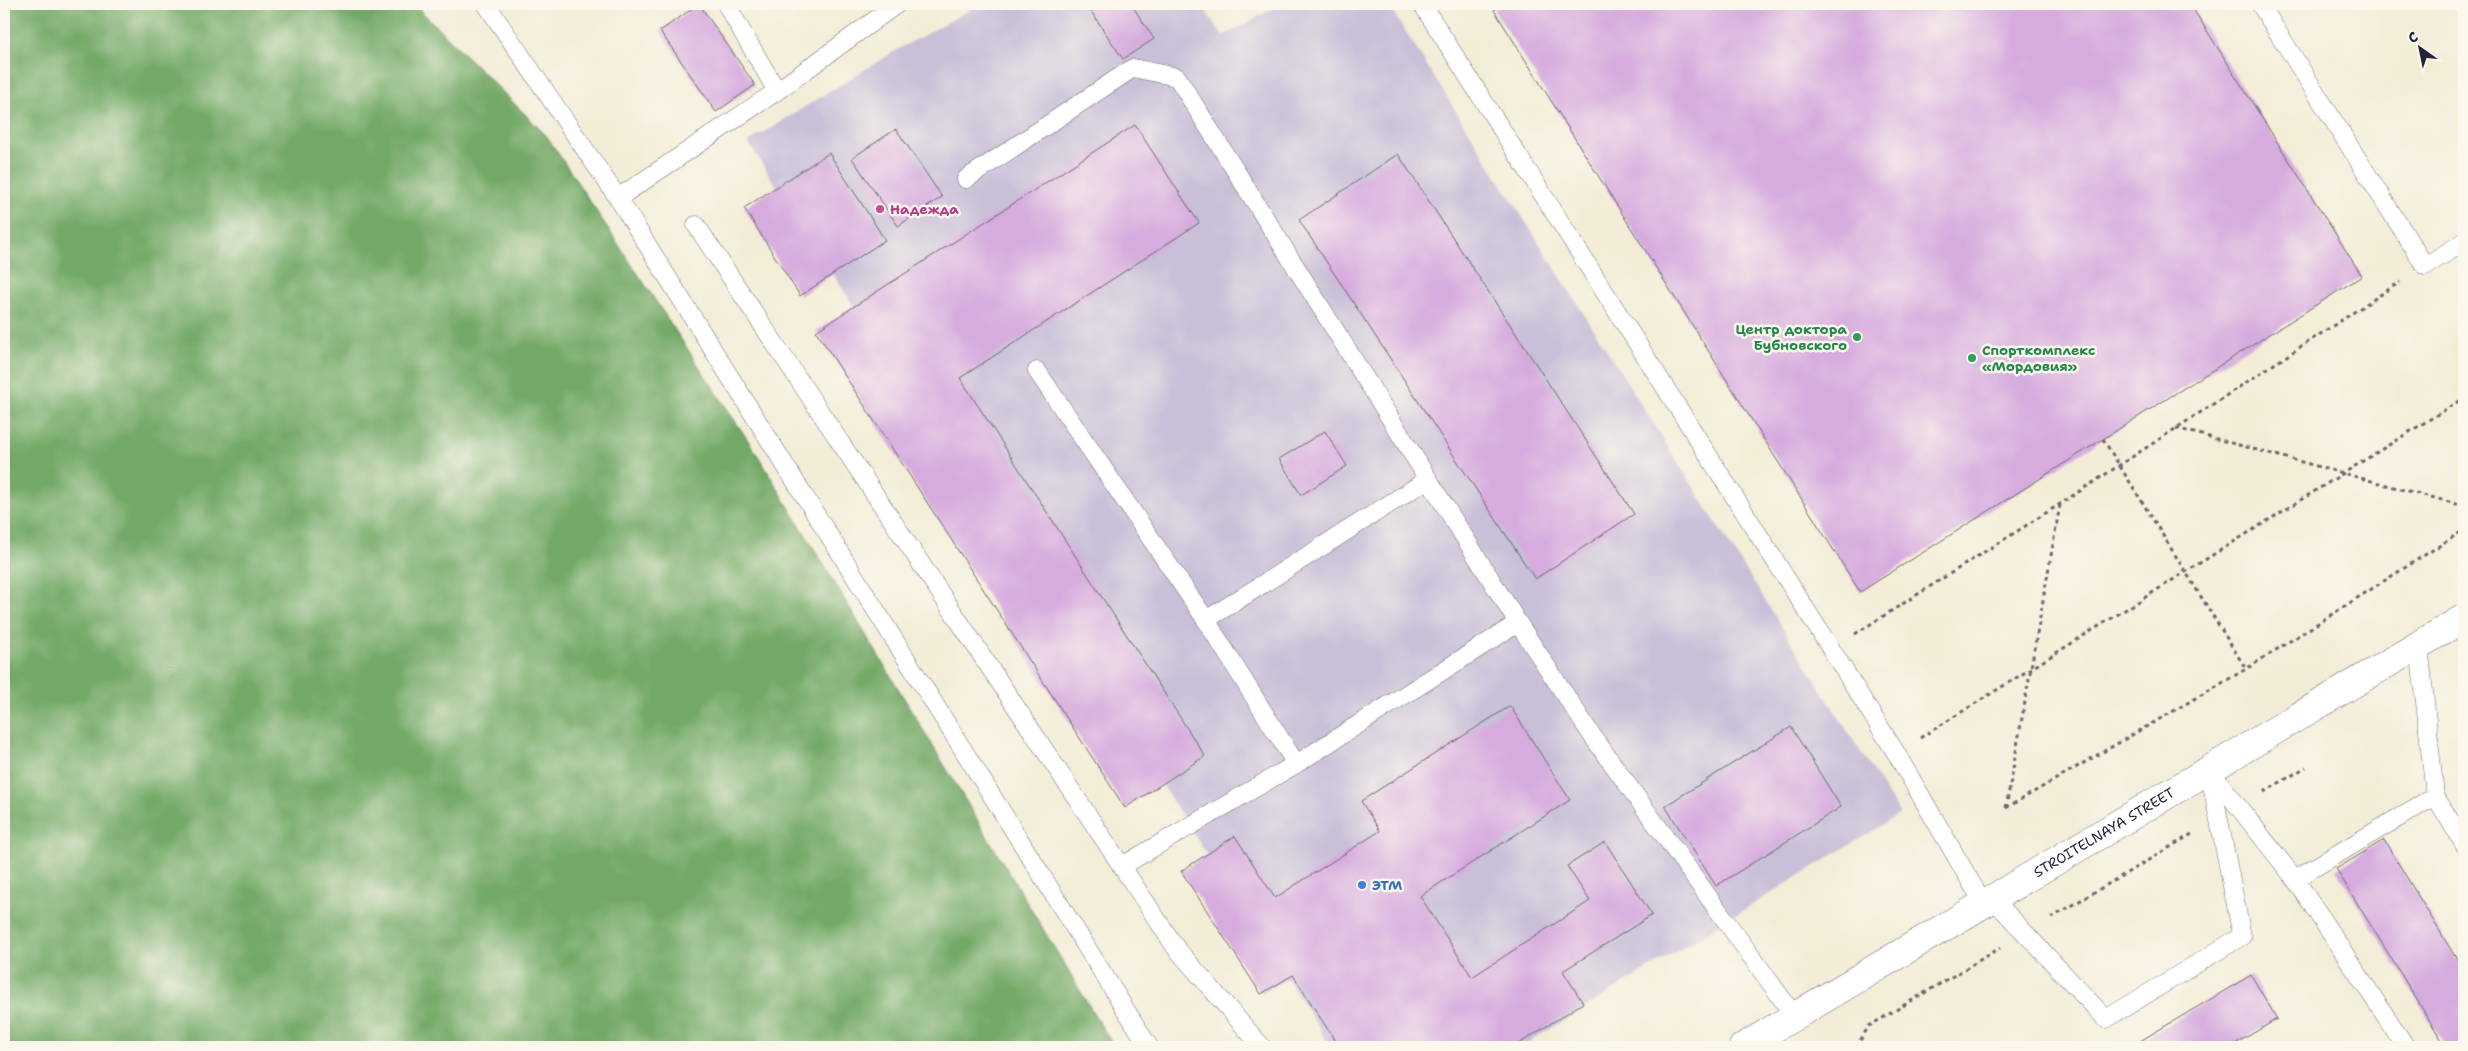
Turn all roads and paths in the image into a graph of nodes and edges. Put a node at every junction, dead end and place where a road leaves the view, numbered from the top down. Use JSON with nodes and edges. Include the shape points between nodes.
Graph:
{"nodes":[{"id":1,"x":486,"y":4,"type":"edge"},
{"id":2,"x":726,"y":4,"type":"edge"},
{"id":3,"x":897,"y":4,"type":"edge"},
{"id":4,"x":1422,"y":4,"type":"edge"},
{"id":5,"x":2260,"y":4,"type":"edge"},
{"id":6,"x":777,"y":91,"type":"junction"},
{"id":7,"x":966,"y":179,"type":"dead end"},
{"id":8,"x":618,"y":198,"type":"junction"},
{"id":9,"x":696,"y":225,"type":"dead end"},
{"id":10,"x":2464,"y":242,"type":"edge"},
{"id":11,"x":2425,"y":266,"type":"junction"},
{"id":12,"x":1037,"y":371,"type":"dead end"},
{"id":13,"x":2460,"y":401,"type":"dead end"},
{"id":14,"x":2176,"y":428,"type":"junction"},
{"id":15,"x":2103,"y":439,"type":"dead end"},
{"id":16,"x":2119,"y":466,"type":"junction"},
{"id":17,"x":2344,"y":473,"type":"junction"},
{"id":18,"x":1427,"y":480,"type":"junction"},
{"id":19,"x":2060,"y":504,"type":"junction"},
{"id":20,"x":2464,"y":506,"type":"edge"},
{"id":21,"x":2464,"y":530,"type":"edge"},
{"id":22,"x":2187,"y":573,"type":"junction"},
{"id":23,"x":2464,"y":618,"type":"edge"},
{"id":24,"x":1206,"y":620,"type":"junction"},
{"id":25,"x":1518,"y":623,"type":"junction"},
{"id":26,"x":2419,"y":645,"type":"junction"},
{"id":27,"x":1831,"y":649,"type":"junction"},
{"id":28,"x":2032,"y":669,"type":"junction"},
{"id":29,"x":2246,"y":669,"type":"junction"},
{"id":30,"x":1896,"y":753,"type":"junction"},
{"id":31,"x":1296,"y":764,"type":"junction"},
{"id":32,"x":2306,"y":767,"type":"dead end"},
{"id":33,"x":2209,"y":770,"type":"junction"},
{"id":34,"x":2435,"y":796,"type":"junction"},
{"id":35,"x":2238,"y":807,"type":"junction"},
{"id":36,"x":2218,"y":818,"type":"junction"},
{"id":37,"x":2464,"y":844,"type":"edge"},
{"id":38,"x":1122,"y":866,"type":"junction"},
{"id":39,"x":2295,"y":879,"type":"junction"},
{"id":40,"x":1988,"y":901,"type":"junction"},
{"id":41,"x":2025,"y":933,"type":"junction"},
{"id":42,"x":1795,"y":1018,"type":"junction"},
{"id":43,"x":1149,"y":1047,"type":"edge"},
{"id":44,"x":1262,"y":1047,"type":"edge"},
{"id":45,"x":1744,"y":1047,"type":"edge"},
{"id":46,"x":1856,"y":1047,"type":"edge"},
{"id":47,"x":2406,"y":1047,"type":"edge"}],
"edges":[{"from":1,"to":8,"type":"lane"},
{"from":2,"to":6,"type":"lane"},
{"from":3,"to":6,"type":"lane"},
{"from":4,"to":27,"type":"lane"},
{"from":5,"to":11,"type":"lane"},
{"from":6,"to":8,"type":"lane"},
{"from":7,"to":18,"type":"lane","via":[[1133,68],[1177,77]]},
{"from":8,"to":43,"type":"lane"},
{"from":9,"to":38,"type":"lane"},
{"from":10,"to":11,"type":"lane"},
{"from":11,"to":14,"type":"path"},
{"from":12,"to":24,"type":"lane"},
{"from":13,"to":17,"type":"path"},
{"from":14,"to":16,"type":"path"},
{"from":14,"to":17,"type":"path"},
{"from":15,"to":16,"type":"path"},
{"from":16,"to":19,"type":"path"},
{"from":16,"to":22,"type":"path"},
{"from":17,"to":20,"type":"path"},
{"from":17,"to":22,"type":"path"},
{"from":18,"to":24,"type":"lane"},
{"from":18,"to":25,"type":"lane"},
{"from":19,"to":27,"type":"path"},
{"from":19,"to":28,"type":"path"},
{"from":21,"to":29,"type":"path"},
{"from":22,"to":28,"type":"path"},
{"from":22,"to":29,"type":"path"},
{"from":23,"to":26,"type":"street","name":"STROITELNAYA STREET"},
{"from":24,"to":31,"type":"lane"},
{"from":25,"to":31,"type":"lane"},
{"from":25,"to":42,"type":"lane","via":[[1591,734]]},
{"from":26,"to":33,"type":"street","name":"STROITELNAYA STREET"},
{"from":26,"to":34,"type":"lane"},
{"from":27,"to":30,"type":"lane"},
{"from":28,"to":29,"type":"path","via":[[2006,808]]},
{"from":28,"to":30,"type":"path"},
{"from":30,"to":40,"type":"lane"},
{"from":31,"to":38,"type":"lane"},
{"from":32,"to":35,"type":"path"},
{"from":33,"to":35,"type":"lane"},
{"from":33,"to":36,"type":"lane"},
{"from":33,"to":40,"type":"street","name":"STROITELNAYA STREET"},
{"from":34,"to":37,"type":"lane"},
{"from":34,"to":39,"type":"lane"},
{"from":35,"to":39,"type":"lane"},
{"from":36,"to":41,"type":"path"},
{"from":36,"to":41,"type":"lane","via":[[2242,936],[2106,1018]]},
{"from":38,"to":44,"type":"lane","via":[[1176,948]]},
{"from":39,"to":47,"type":"lane"},
{"from":40,"to":41,"type":"lane"},
{"from":40,"to":42,"type":"street","name":"STROITELNAYA STREET"},
{"from":41,"to":46,"type":"path","via":[[1869,1026]]},
{"from":42,"to":45,"type":"street","name":"STROITELNAYA STREET"}]}
